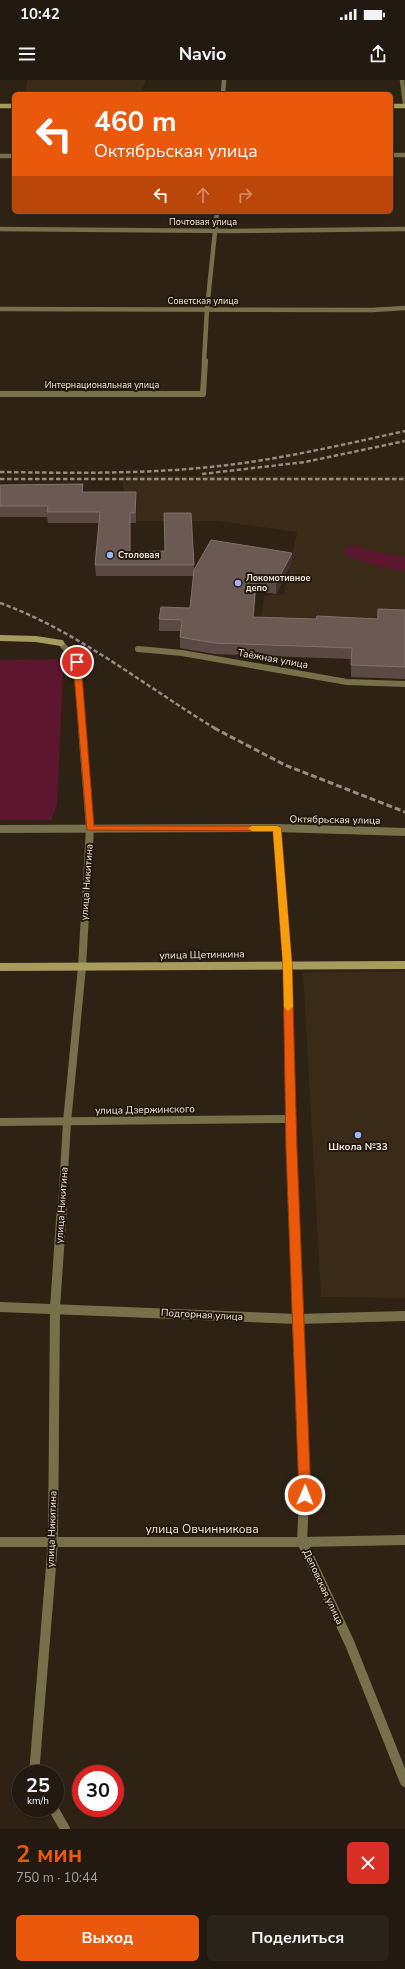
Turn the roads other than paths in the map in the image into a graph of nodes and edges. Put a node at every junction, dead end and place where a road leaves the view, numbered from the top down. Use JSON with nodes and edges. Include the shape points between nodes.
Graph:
{"nodes":[{"id":1,"x":224,"y":80,"type":"edge"},
{"id":2,"x":402,"y":80,"type":"edge"},
{"id":3,"x":223,"y":92,"type":"edge"},
{"id":4,"x":405,"y":103,"type":"edge"},
{"id":5,"x":0,"y":106,"type":"edge"},
{"id":6,"x":12,"y":106,"type":"edge"},
{"id":7,"x":393,"y":106,"type":"edge"},
{"id":8,"x":405,"y":106,"type":"edge"},
{"id":9,"x":393,"y":155,"type":"edge"},
{"id":10,"x":405,"y":155,"type":"edge"},
{"id":11,"x":0,"y":156,"type":"edge"},
{"id":12,"x":12,"y":156,"type":"edge"},
{"id":13,"x":217,"y":214,"type":"edge"},
{"id":14,"x":0,"y":229,"type":"edge"},
{"id":15,"x":405,"y":229,"type":"edge"},
{"id":16,"x":215,"y":230,"type":"junction"},
{"id":17,"x":405,"y":308,"type":"edge"},
{"id":18,"x":0,"y":309,"type":"edge"},
{"id":19,"x":207,"y":309,"type":"junction"},
{"id":20,"x":0,"y":394,"type":"edge"},
{"id":21,"x":0,"y":638,"type":"edge"},
{"id":22,"x":138,"y":649,"type":"dead end"},
{"id":23,"x":405,"y":684,"type":"edge"},
{"id":24,"x":90,"y":828,"type":"junction"},
{"id":25,"x":277,"y":828,"type":"junction"},
{"id":26,"x":0,"y":829,"type":"edge"},
{"id":27,"x":405,"y":832,"type":"edge"},
{"id":28,"x":288,"y":965,"type":"junction"},
{"id":29,"x":405,"y":965,"type":"edge"},
{"id":30,"x":0,"y":967,"type":"edge"},
{"id":31,"x":82,"y":967,"type":"junction"},
{"id":32,"x":290,"y":1119,"type":"junction"},
{"id":33,"x":0,"y":1122,"type":"edge"},
{"id":34,"x":67,"y":1122,"type":"junction"},
{"id":35,"x":0,"y":1307,"type":"edge"},
{"id":36,"x":55,"y":1308,"type":"junction"},
{"id":37,"x":405,"y":1316,"type":"edge"},
{"id":38,"x":297,"y":1319,"type":"junction"},
{"id":39,"x":405,"y":1540,"type":"edge"},
{"id":40,"x":0,"y":1542,"type":"edge"},
{"id":41,"x":53,"y":1542,"type":"junction"},
{"id":42,"x":302,"y":1542,"type":"junction"},
{"id":43,"x":34,"y":1765,"type":"edge"},
{"id":44,"x":405,"y":1782,"type":"edge"},
{"id":45,"x":58,"y":1817,"type":"edge"},
{"id":46,"x":65,"y":1829,"type":"edge"}],
"edges":[{"from":1,"to":3,"type":"street"},
{"from":2,"to":4,"type":"street"},
{"from":5,"to":6,"type":"street"},
{"from":7,"to":8,"type":"street"},
{"from":9,"to":10,"type":"street"},
{"from":11,"to":12,"type":"street"},
{"from":13,"to":16,"type":"street"},
{"from":14,"to":16,"type":"street","name":"Почтовая улица"},
{"from":15,"to":16,"type":"street","name":"Почтовая улица"},
{"from":16,"to":19,"type":"street"},
{"from":17,"to":19,"type":"street","name":"Советская улица"},
{"from":18,"to":19,"type":"street","name":"Советская улица"},
{"from":19,"to":20,"type":"street","name":"Интернациональная улица","via":[[203,394]]},
{"from":21,"to":24,"type":"street","name":"улица Никитина","via":[[61,643],[77,662]]},
{"from":22,"to":23,"type":"street","name":"Таёжная улица","via":[[182,653],[347,682]]},
{"from":24,"to":25,"type":"street","name":"Октябрьская улица"},
{"from":24,"to":26,"type":"street","name":"Октябрьская улица"},
{"from":24,"to":31,"type":"street","name":"улица Никитина"},
{"from":25,"to":27,"type":"street","name":"Октябрьская улица"},
{"from":25,"to":28,"type":"street","name":"Деповская улица"},
{"from":28,"to":29,"type":"street","name":"улица Щетинкина"},
{"from":28,"to":31,"type":"street","name":"улица Щетинкина"},
{"from":28,"to":32,"type":"street","name":"Деповская улица"},
{"from":30,"to":31,"type":"street","name":"улица Щетинкина"},
{"from":31,"to":34,"type":"street","name":"улица Никитина"},
{"from":32,"to":34,"type":"street","name":"улица Дзержинского"},
{"from":32,"to":38,"type":"street","name":"Деповская улица"},
{"from":33,"to":34,"type":"street","name":"улица Дзержинского"},
{"from":34,"to":36,"type":"street","name":"улица Никитина"},
{"from":35,"to":36,"type":"street","name":"Подгорная улица"},
{"from":36,"to":38,"type":"street","name":"Подгорная улица"},
{"from":36,"to":41,"type":"street","name":"улица Никитина"},
{"from":37,"to":38,"type":"street","name":"Подгорная улица"},
{"from":38,"to":42,"type":"street","name":"Деповская улица","via":[[305,1479]]},
{"from":39,"to":42,"type":"street","name":"улица Овчинникова"},
{"from":40,"to":41,"type":"street","name":"улица Овчинникова"},
{"from":41,"to":42,"type":"street","name":"улица Овчинникова"},
{"from":41,"to":43,"type":"street","name":"улица Никитина"},
{"from":42,"to":44,"type":"street","name":"Деповская улица","via":[[350,1644]]},
{"from":45,"to":46,"type":"street"}]}
